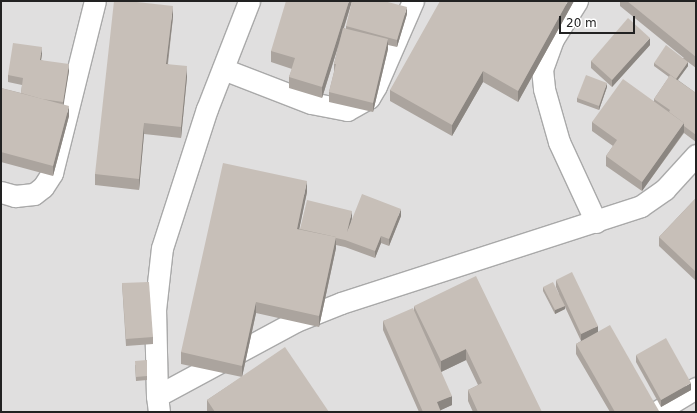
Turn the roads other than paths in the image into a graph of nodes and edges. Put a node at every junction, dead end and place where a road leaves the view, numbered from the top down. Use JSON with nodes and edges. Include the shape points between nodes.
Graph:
{"nodes":[{"id":1,"x":95,"y":1,"type":"edge"},
{"id":2,"x":250,"y":1,"type":"edge"},
{"id":3,"x":413,"y":1,"type":"edge"},
{"id":4,"x":577,"y":1,"type":"edge"},
{"id":5,"x":223,"y":69,"type":"junction"},
{"id":6,"x":696,"y":155,"type":"edge"},
{"id":7,"x":1,"y":192,"type":"edge"},
{"id":8,"x":596,"y":222,"type":"junction"},
{"id":9,"x":696,"y":388,"type":"edge"},
{"id":10,"x":158,"y":404,"type":"edge"},
{"id":11,"x":656,"y":412,"type":"edge"}],
"edges":[{"from":1,"to":7,"type":"street","via":[[52,173],[43,187],[34,194],[14,196]]},
{"from":2,"to":5,"type":"street"},
{"from":3,"to":5,"type":"street","via":[[369,98],[347,110],[310,103]]},
{"from":4,"to":8,"type":"street","via":[[553,39],[542,69],[544,89],[559,142]]},
{"from":5,"to":10,"type":"street","via":[[162,248],[155,310]]},
{"from":6,"to":8,"type":"street","via":[[665,188],[641,206]]},
{"from":8,"to":10,"type":"street","via":[[341,303],[296,320]]},
{"from":9,"to":11,"type":"street"}]}
